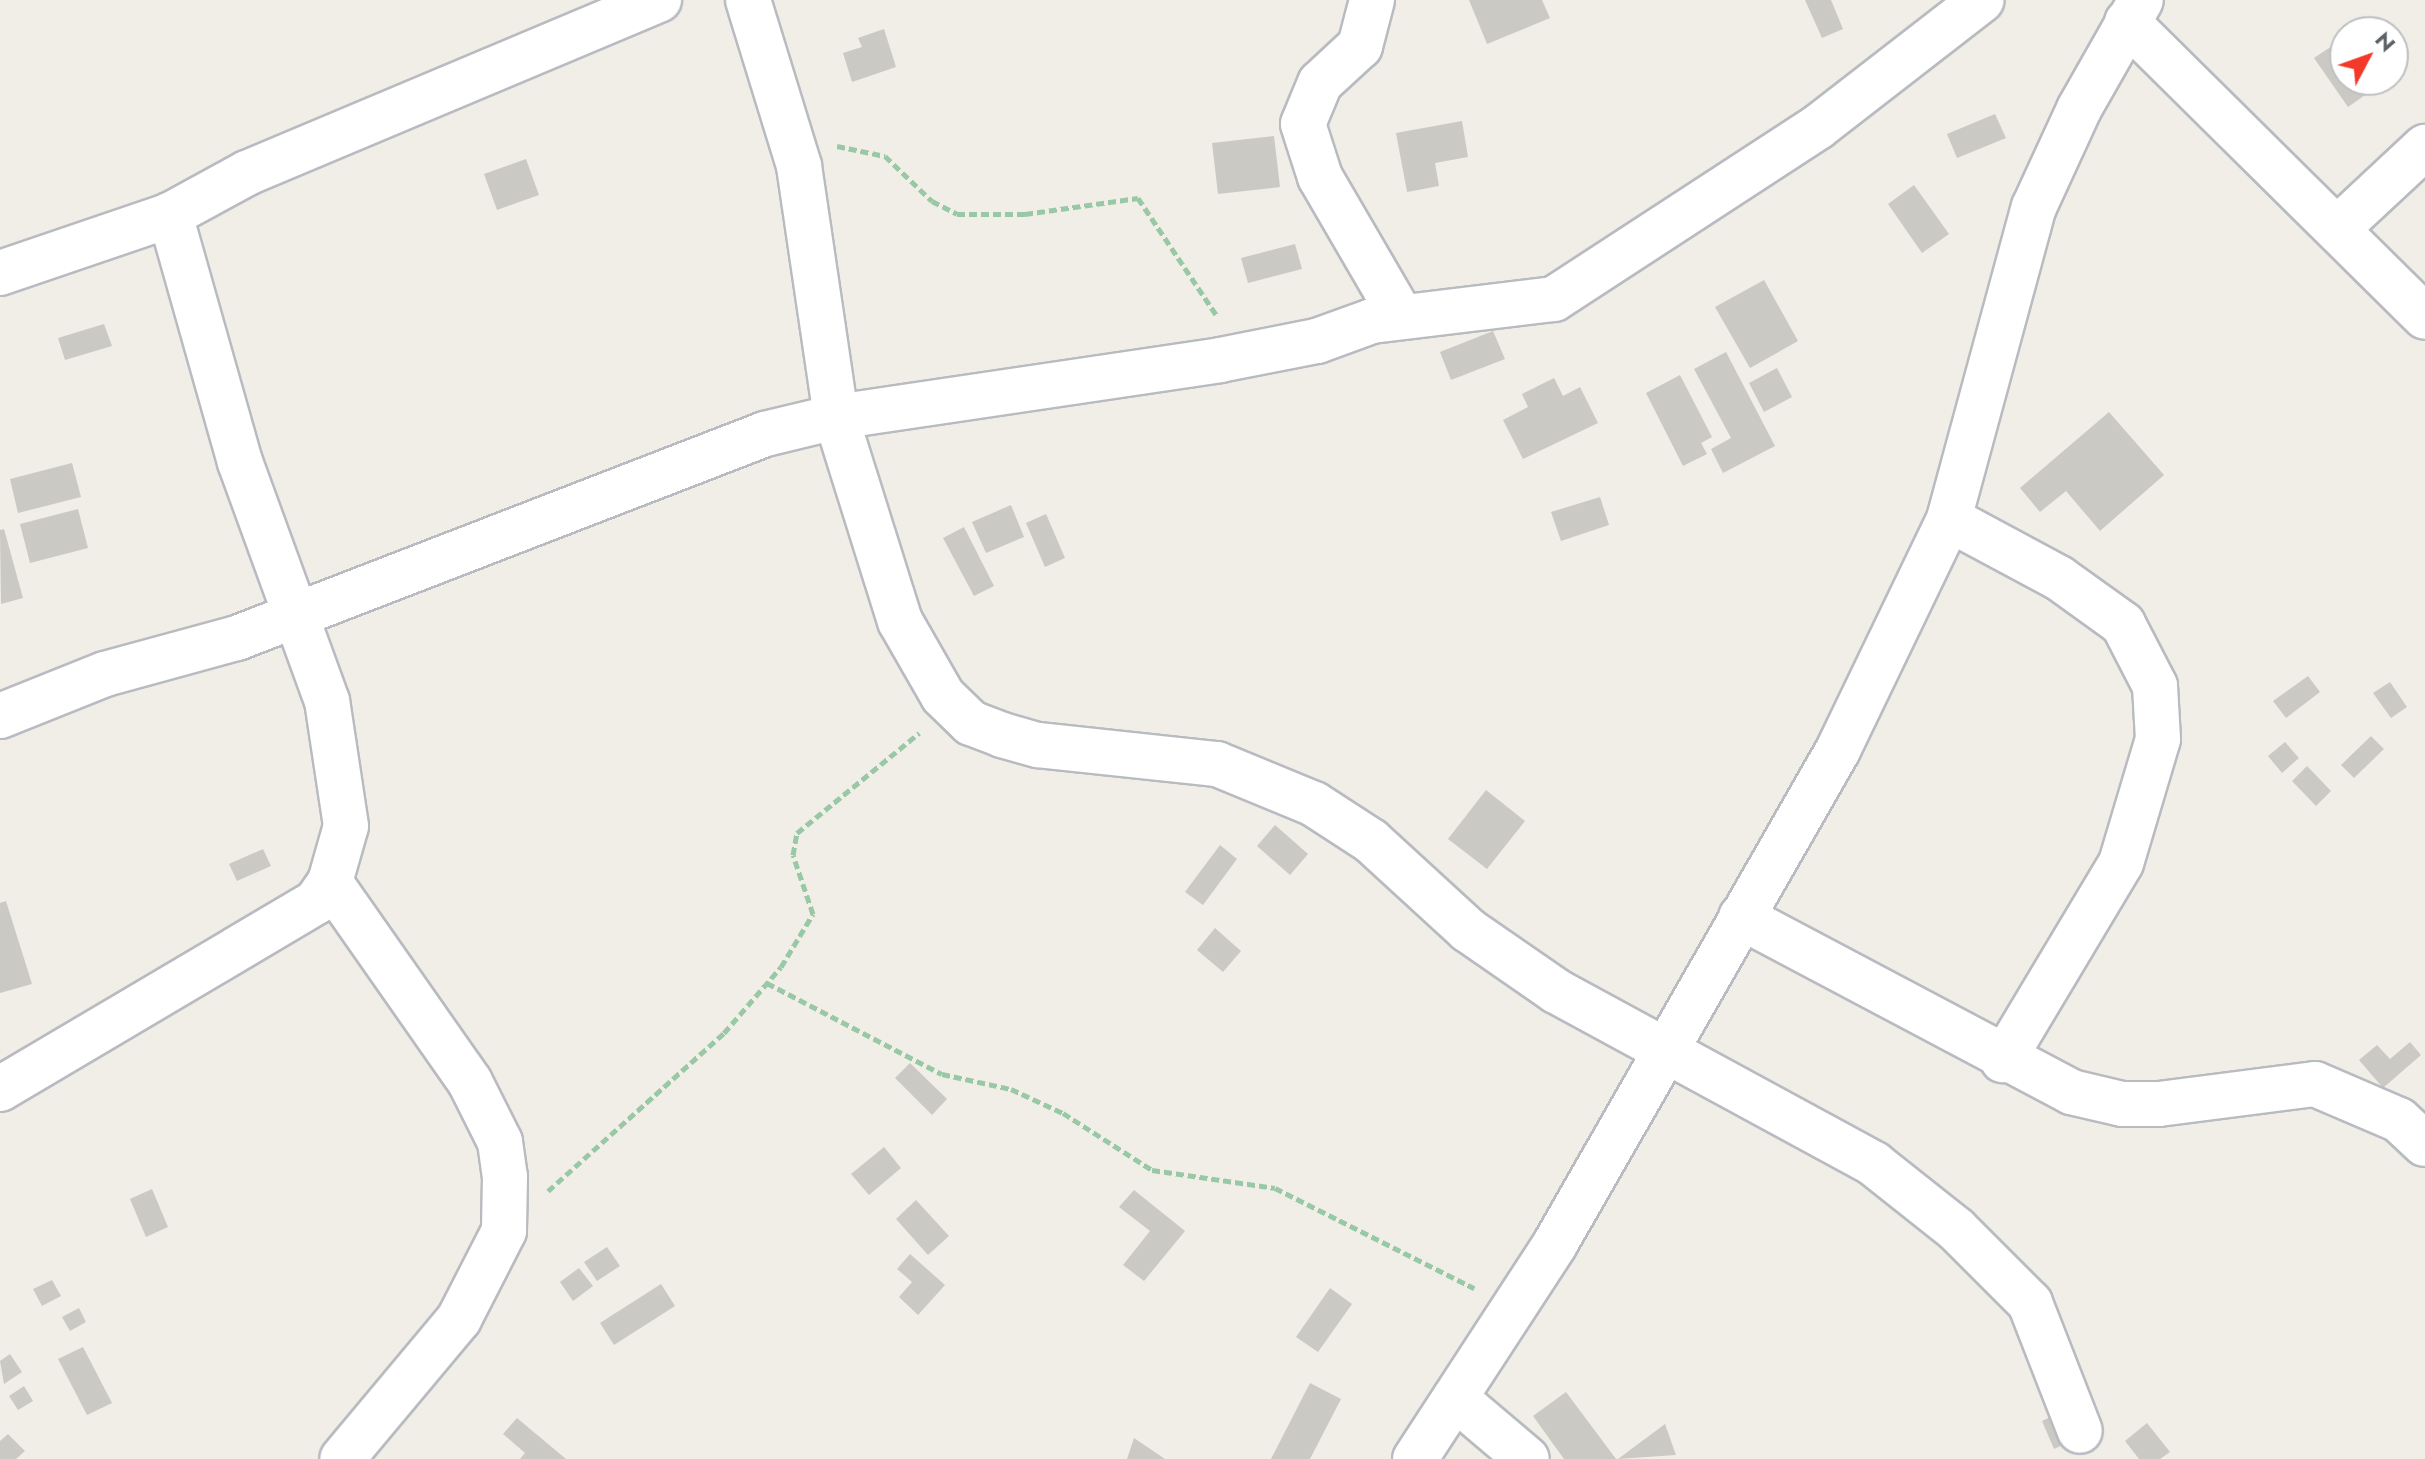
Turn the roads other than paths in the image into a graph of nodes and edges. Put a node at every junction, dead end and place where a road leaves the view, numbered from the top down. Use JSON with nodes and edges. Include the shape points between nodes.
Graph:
{"nodes":[{"id":1,"x":659,"y":0,"type":"edge"},
{"id":2,"x":748,"y":0,"type":"edge"},
{"id":3,"x":1372,"y":0,"type":"edge"},
{"id":4,"x":1982,"y":0,"type":"edge"},
{"id":5,"x":2134,"y":11,"type":"edge"},
{"id":6,"x":2425,"y":147,"type":"edge"},
{"id":7,"x":170,"y":215,"type":"junction"},
{"id":8,"x":2338,"y":228,"type":"junction"},
{"id":9,"x":0,"y":273,"type":"edge"},
{"id":10,"x":1401,"y":316,"type":"junction"},
{"id":11,"x":2425,"y":317,"type":"edge"},
{"id":12,"x":836,"y":417,"type":"junction"},
{"id":13,"x":1949,"y":519,"type":"junction"},
{"id":14,"x":297,"y":614,"type":"junction"},
{"id":15,"x":0,"y":716,"type":"edge"},
{"id":16,"x":330,"y":882,"type":"junction"},
{"id":17,"x":1741,"y":917,"type":"junction"},
{"id":18,"x":1663,"y":1050,"type":"junction"},
{"id":19,"x":2003,"y":1060,"type":"junction"},
{"id":20,"x":0,"y":1089,"type":"edge"},
{"id":21,"x":2425,"y":1144,"type":"edge"},
{"id":22,"x":1455,"y":1398,"type":"junction"},
{"id":23,"x":2080,"y":1431,"type":"dead end"},
{"id":24,"x":342,"y":1459,"type":"edge"},
{"id":25,"x":1415,"y":1459,"type":"edge"},
{"id":26,"x":1527,"y":1459,"type":"edge"}],
"edges":[{"from":1,"to":7,"type":"street","via":[[247,173]]},
{"from":2,"to":12,"type":"street","via":[[792,142]]},
{"from":3,"to":10,"type":"street","via":[[1360,46],[1320,83],[1303,124],[1320,177]]},
{"from":4,"to":10,"type":"street","via":[[1818,127],[1554,299]]},
{"from":5,"to":8,"type":"street"},
{"from":5,"to":13,"type":"street","via":[[2034,207]]},
{"from":6,"to":8,"type":"street"},
{"from":7,"to":9,"type":"street"},
{"from":7,"to":14,"type":"street","via":[[240,462]]},
{"from":8,"to":11,"type":"street"},
{"from":10,"to":12,"type":"street","via":[[1244,355]]},
{"from":12,"to":14,"type":"street","via":[[697,457]]},
{"from":12,"to":18,"type":"street","via":[[900,621],[943,696],[971,723],[1038,745],[1189,758],[1266,780],[1371,841],[1492,948]]},
{"from":13,"to":17,"type":"street","via":[[1838,750]]},
{"from":13,"to":19,"type":"street","via":[[2059,578],[2123,624],[2155,686],[2158,739],[2121,863]]},
{"from":14,"to":15,"type":"street","via":[[237,638],[105,674]]},
{"from":14,"to":16,"type":"street","via":[[327,701],[344,788],[346,826]]},
{"from":16,"to":20,"type":"street","via":[[316,902]]},
{"from":16,"to":24,"type":"street","via":[[486,1111],[500,1142],[504,1231],[459,1319]]},
{"from":17,"to":18,"type":"street"},
{"from":17,"to":19,"type":"street"},
{"from":18,"to":22,"type":"street","via":[[1516,1305]]},
{"from":18,"to":23,"type":"street","via":[[1874,1164],[1956,1229],[2036,1310]]},
{"from":19,"to":21,"type":"street","via":[[2071,1092],[2122,1104],[2315,1084],[2399,1120]]},
{"from":22,"to":25,"type":"street"},
{"from":22,"to":26,"type":"street"}]}
